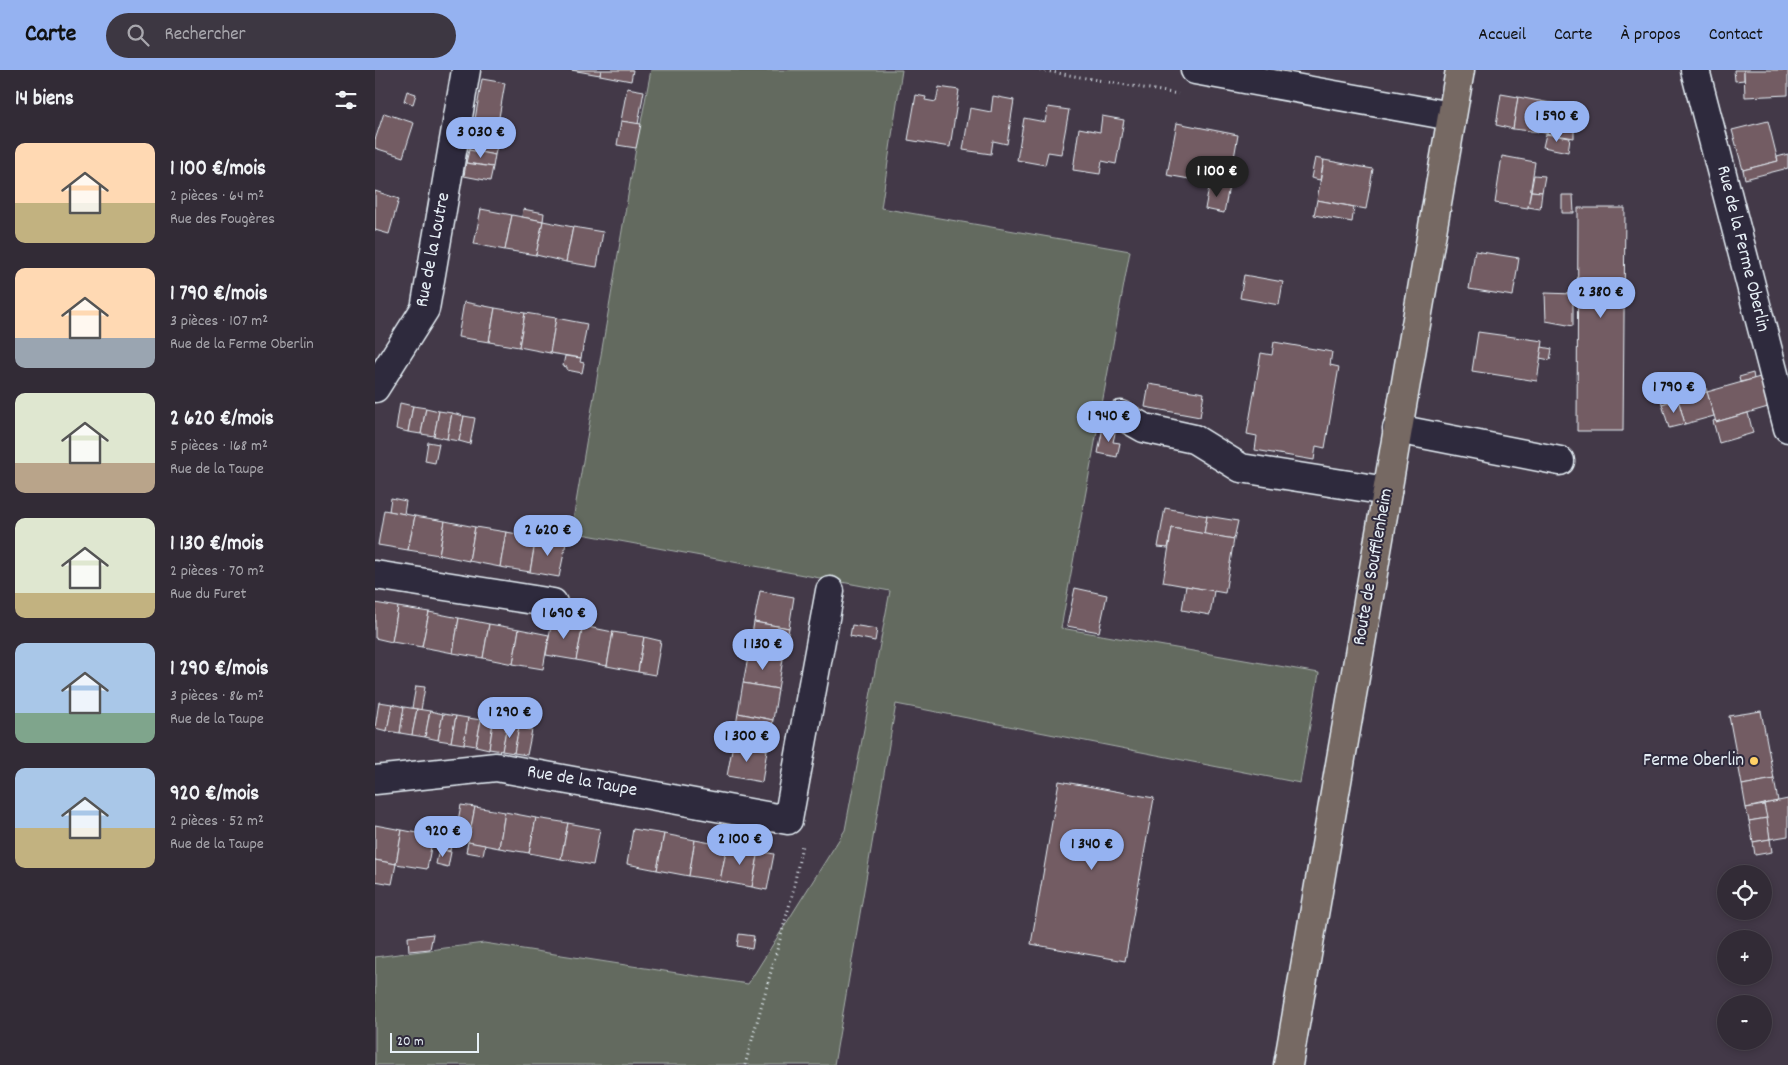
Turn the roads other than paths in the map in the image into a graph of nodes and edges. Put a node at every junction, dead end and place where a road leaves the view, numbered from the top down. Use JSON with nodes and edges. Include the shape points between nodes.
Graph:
{"nodes":[{"id":1,"x":466,"y":70,"type":"edge"},
{"id":2,"x":1195,"y":70,"type":"edge"},
{"id":3,"x":1460,"y":70,"type":"edge"},
{"id":4,"x":1695,"y":70,"type":"edge"},
{"id":5,"x":1451,"y":116,"type":"junction"},
{"id":6,"x":375,"y":388,"type":"edge"},
{"id":7,"x":1121,"y":416,"type":"dead end"},
{"id":8,"x":1788,"y":428,"type":"edge"},
{"id":9,"x":1397,"y":429,"type":"junction"},
{"id":10,"x":1561,"y":462,"type":"dead end"},
{"id":11,"x":1387,"y":491,"type":"junction"},
{"id":12,"x":375,"y":575,"type":"edge"},
{"id":13,"x":830,"y":591,"type":"dead end"},
{"id":14,"x":553,"y":603,"type":"dead end"},
{"id":15,"x":375,"y":780,"type":"edge"},
{"id":16,"x":1287,"y":1065,"type":"edge"}],
"edges":[{"from":1,"to":6,"type":"street","name":"Rue de la Loutre","via":[[425,310]]},
{"from":2,"to":5,"type":"street"},
{"from":3,"to":5,"type":"main road","name":"Route de Soufflenheim"},
{"from":4,"to":8,"type":"street","name":"Rue de la Ferme Oberlin"},
{"from":5,"to":9,"type":"main road","name":"Route de Soufflenheim"},
{"from":7,"to":11,"type":"street","via":[[1144,428],[1194,439],[1241,468]]},
{"from":9,"to":10,"type":"street"},
{"from":9,"to":11,"type":"main road","name":"Route de Soufflenheim"},
{"from":11,"to":16,"type":"main road","name":"Route de Soufflenheim"},
{"from":12,"to":14,"type":"street"},
{"from":13,"to":15,"type":"street","name":"Rue de la Taupe","via":[[788,820],[496,766]]}]}
